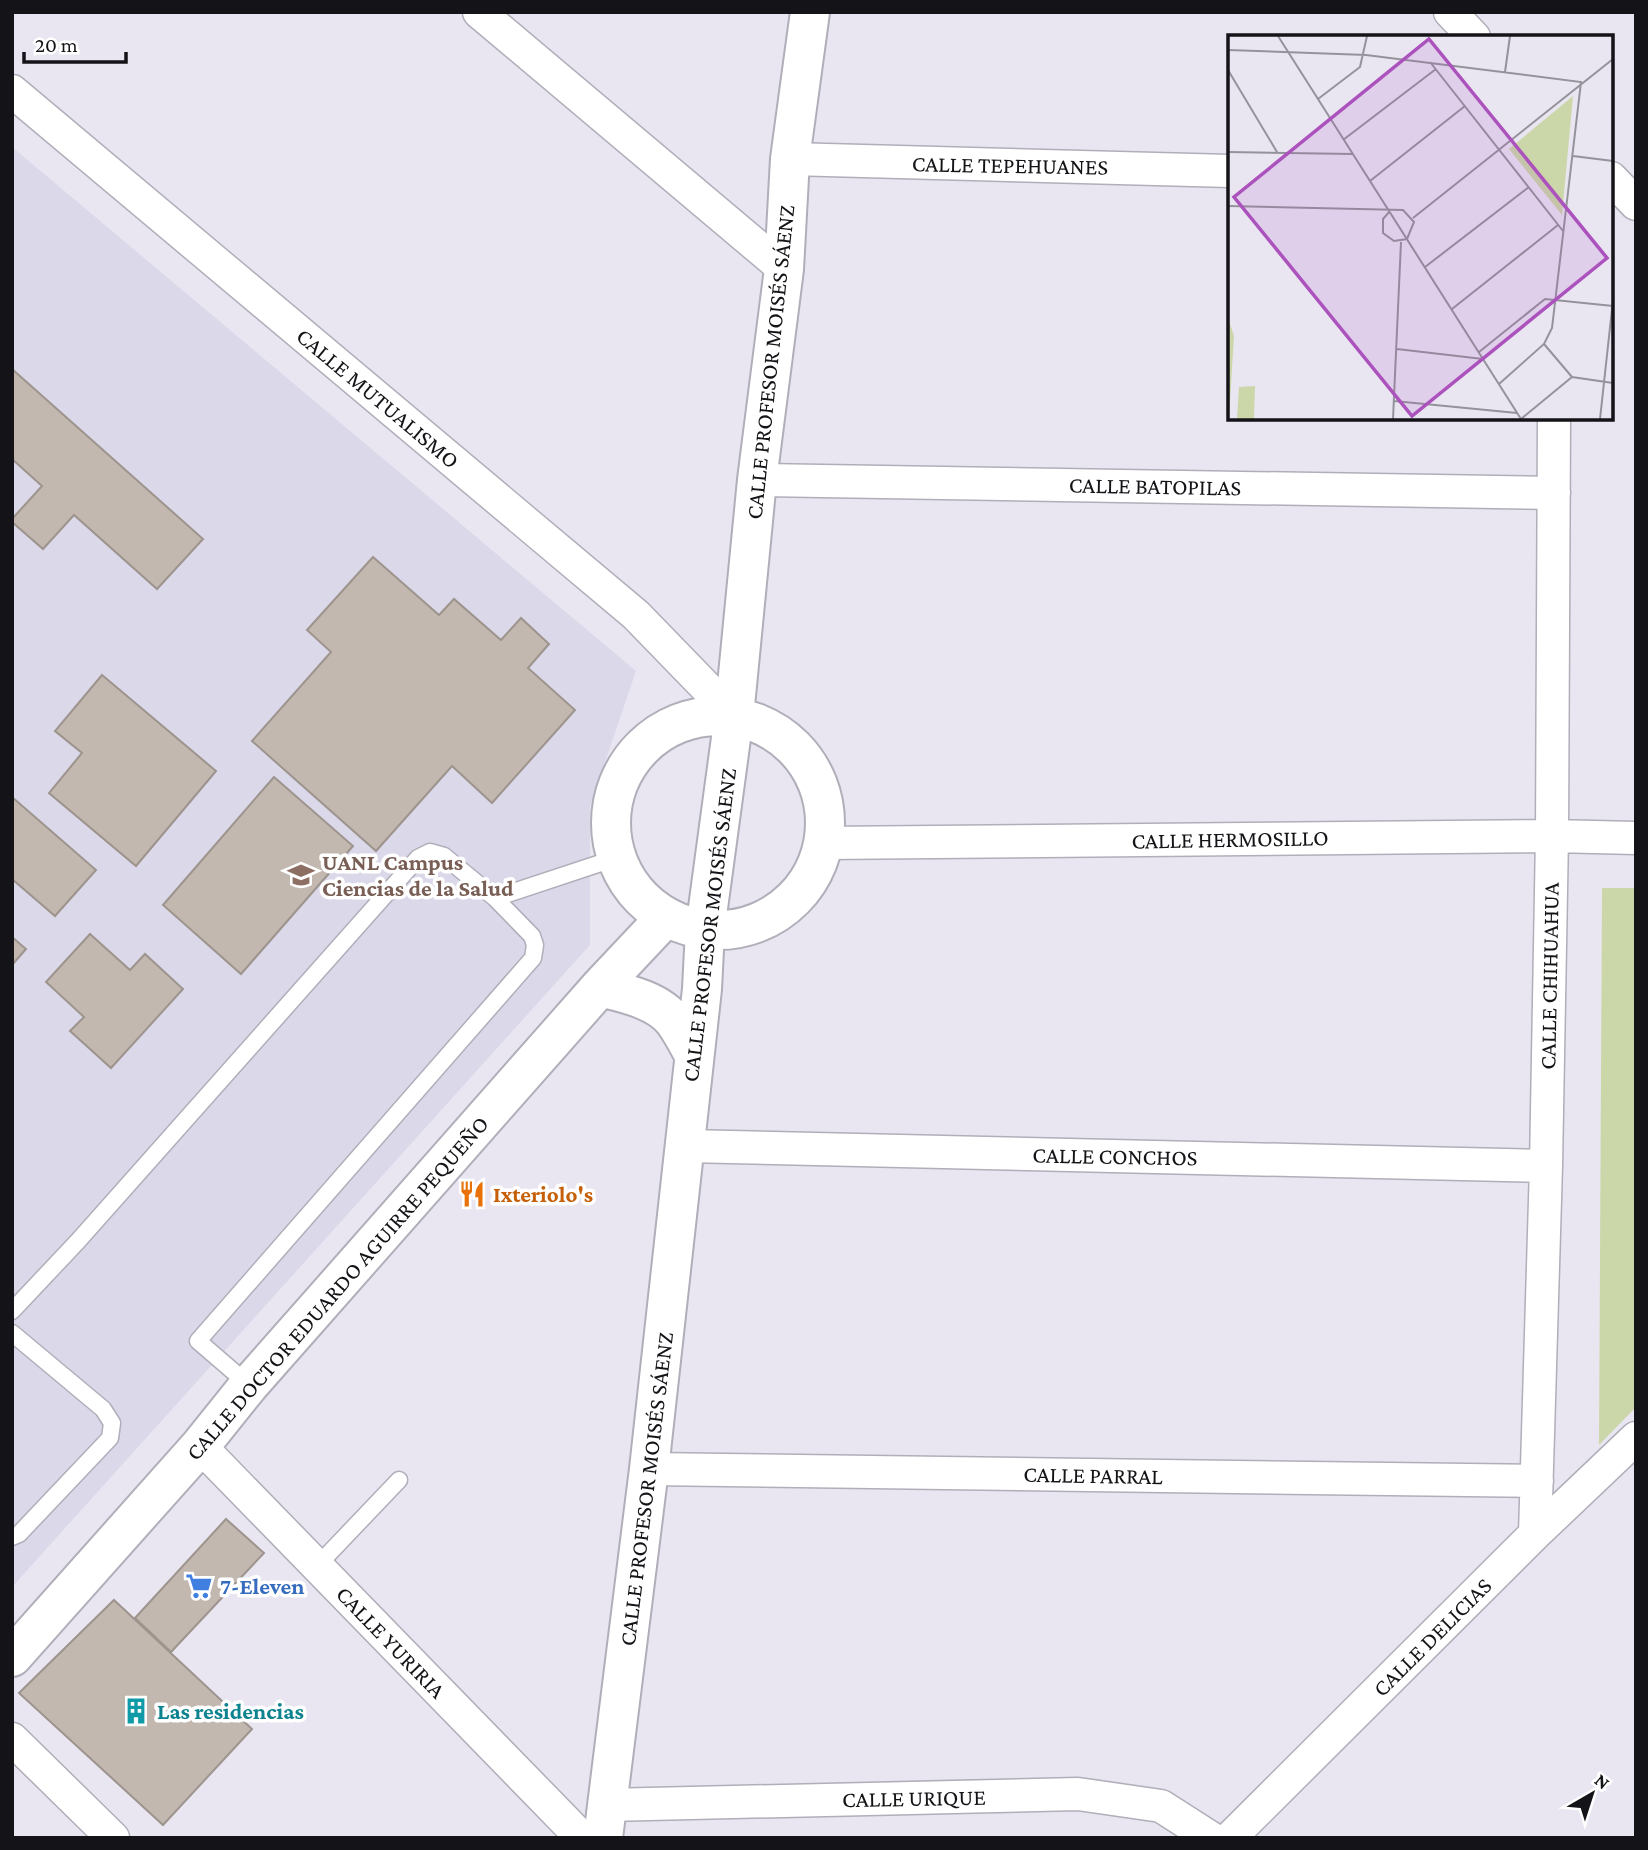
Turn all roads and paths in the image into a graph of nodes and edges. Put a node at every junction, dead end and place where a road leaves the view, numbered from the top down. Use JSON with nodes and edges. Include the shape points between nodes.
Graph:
{"nodes":[{"id":1,"x":479,"y":12,"type":"edge"},
{"id":2,"x":810,"y":12,"type":"edge"},
{"id":3,"x":1450,"y":12,"type":"edge"},
{"id":4,"x":1472,"y":35,"type":"edge"},
{"id":5,"x":12,"y":91,"type":"edge"},
{"id":6,"x":790,"y":159,"type":"junction"},
{"id":7,"x":1228,"y":171,"type":"edge"},
{"id":8,"x":1613,"y":180,"type":"edge"},
{"id":9,"x":1636,"y":204,"type":"edge"},
{"id":10,"x":784,"y":269,"type":"junction"},
{"id":11,"x":1554,"y":420,"type":"edge"},
{"id":12,"x":757,"y":480,"type":"junction"},
{"id":13,"x":1554,"y":493,"type":"junction"},
{"id":14,"x":734,"y":716,"type":"junction"},
{"id":15,"x":1552,"y":836,"type":"junction"},
{"id":16,"x":1636,"y":838,"type":"edge"},
{"id":17,"x":824,"y":843,"type":"junction"},
{"id":18,"x":616,"y":858,"type":"junction"},
{"id":19,"x":495,"y":898,"type":"junction"},
{"id":20,"x":664,"y":919,"type":"junction"},
{"id":21,"x":705,"y":930,"type":"junction"},
{"id":22,"x":600,"y":988,"type":"junction"},
{"id":23,"x":694,"y":1055,"type":"junction"},
{"id":24,"x":685,"y":1146,"type":"junction"},
{"id":25,"x":1546,"y":1167,"type":"junction"},
{"id":26,"x":12,"y":1311,"type":"edge"},
{"id":27,"x":12,"y":1333,"type":"edge"},
{"id":28,"x":249,"y":1385,"type":"junction"},
{"id":29,"x":1636,"y":1438,"type":"edge"},
{"id":30,"x":200,"y":1446,"type":"junction"},
{"id":31,"x":649,"y":1469,"type":"junction"},
{"id":32,"x":399,"y":1480,"type":"dead end"},
{"id":33,"x":1537,"y":1481,"type":"junction"},
{"id":34,"x":1535,"y":1534,"type":"junction"},
{"id":35,"x":12,"y":1537,"type":"edge"},
{"id":36,"x":317,"y":1566,"type":"junction"},
{"id":37,"x":12,"y":1657,"type":"edge"},
{"id":38,"x":12,"y":1739,"type":"edge"},
{"id":39,"x":605,"y":1821,"type":"edge"},
{"id":40,"x":113,"y":1838,"type":"edge"},
{"id":41,"x":582,"y":1838,"type":"edge"},
{"id":42,"x":1211,"y":1838,"type":"edge"},
{"id":43,"x":1230,"y":1838,"type":"edge"}],
"edges":[{"from":1,"to":10,"type":"street"},
{"from":2,"to":6,"type":"street","name":"CALLE PROFESOR MOISÉS SÁENZ"},
{"from":3,"to":4,"type":"street"},
{"from":5,"to":14,"type":"street","name":"CALLE MUTUALISMO","via":[[636,615]]},
{"from":6,"to":7,"type":"street","name":"CALLE TEPEHUANES"},
{"from":6,"to":10,"type":"street","name":"CALLE PROFESOR MOISÉS SÁENZ"},
{"from":8,"to":9,"type":"street"},
{"from":10,"to":12,"type":"street","name":"CALLE PROFESOR MOISÉS SÁENZ"},
{"from":11,"to":13,"type":"street","name":"CALLE CHIHUAHUA"},
{"from":12,"to":13,"type":"street","name":"CALLE BATOPILAS"},
{"from":12,"to":14,"type":"street","name":"CALLE PROFESOR MOISÉS SÁENZ"},
{"from":13,"to":15,"type":"street","name":"CALLE CHIHUAHUA"},
{"from":14,"to":17,"type":"street","via":[[761,724],[786,740],[806,761],[819,786],[825,814]]},
{"from":14,"to":18,"type":"street","via":[[697,717],[668,727],[643,745],[624,769],[613,797],[610,828]]},
{"from":14,"to":21,"type":"street","name":"CALLE PROFESOR MOISÉS SÁENZ"},
{"from":15,"to":16,"type":"street","name":"CALLE HERMOSILLO"},
{"from":15,"to":17,"type":"street","name":"CALLE HERMOSILLO"},
{"from":15,"to":25,"type":"street","name":"CALLE CHIHUAHUA"},
{"from":17,"to":21,"type":"street","via":[[814,874],[794,899],[768,918],[738,929]]},
{"from":18,"to":19,"type":"lane"},
{"from":18,"to":20,"type":"street","via":[[630,885]]},
{"from":19,"to":26,"type":"lane","via":[[444,856],[430,852],[418,858]]},
{"from":19,"to":28,"type":"lane","via":[[531,936],[533,958],[198,1341]]},
{"from":20,"to":21,"type":"street"},
{"from":20,"to":22,"type":"street","name":"CALLE DOCTOR EDUARDO AGUIRRE PEQUEÑO"},
{"from":21,"to":23,"type":"street","name":"CALLE PROFESOR MOISÉS SÁENZ"},
{"from":22,"to":23,"type":"street","via":[[652,1004],[673,1019]]},
{"from":22,"to":28,"type":"street","name":"CALLE DOCTOR EDUARDO AGUIRRE PEQUEÑO"},
{"from":23,"to":24,"type":"street","name":"CALLE PROFESOR MOISÉS SÁENZ"},
{"from":24,"to":25,"type":"street","name":"CALLE CONCHOS"},
{"from":24,"to":31,"type":"street","name":"CALLE PROFESOR MOISÉS SÁENZ"},
{"from":25,"to":33,"type":"street","name":"CALLE CHIHUAHUA"},
{"from":27,"to":35,"type":"lane","via":[[103,1409],[112,1423],[110,1438]]},
{"from":28,"to":30,"type":"street","name":"CALLE DOCTOR EDUARDO AGUIRRE PEQUEÑO"},
{"from":29,"to":34,"type":"street","name":"CALLE DELICIAS"},
{"from":30,"to":36,"type":"street","name":"CALLE YURIRIA"},
{"from":30,"to":37,"type":"street","name":"CALLE DOCTOR EDUARDO AGUIRRE PEQUEÑO"},
{"from":31,"to":33,"type":"street","name":"CALLE PARRAL"},
{"from":31,"to":39,"type":"street","name":"CALLE PROFESOR MOISÉS SÁENZ"},
{"from":32,"to":36,"type":"lane"},
{"from":33,"to":34,"type":"street","name":"CALLE CHIHUAHUA"},
{"from":34,"to":43,"type":"street","name":"CALLE DELICIAS"},
{"from":36,"to":41,"type":"street","name":"CALLE YURIRIA"},
{"from":38,"to":40,"type":"street"},
{"from":39,"to":42,"type":"street","name":"CALLE URIQUE","via":[[1078,1794],[1161,1805]]}]}
